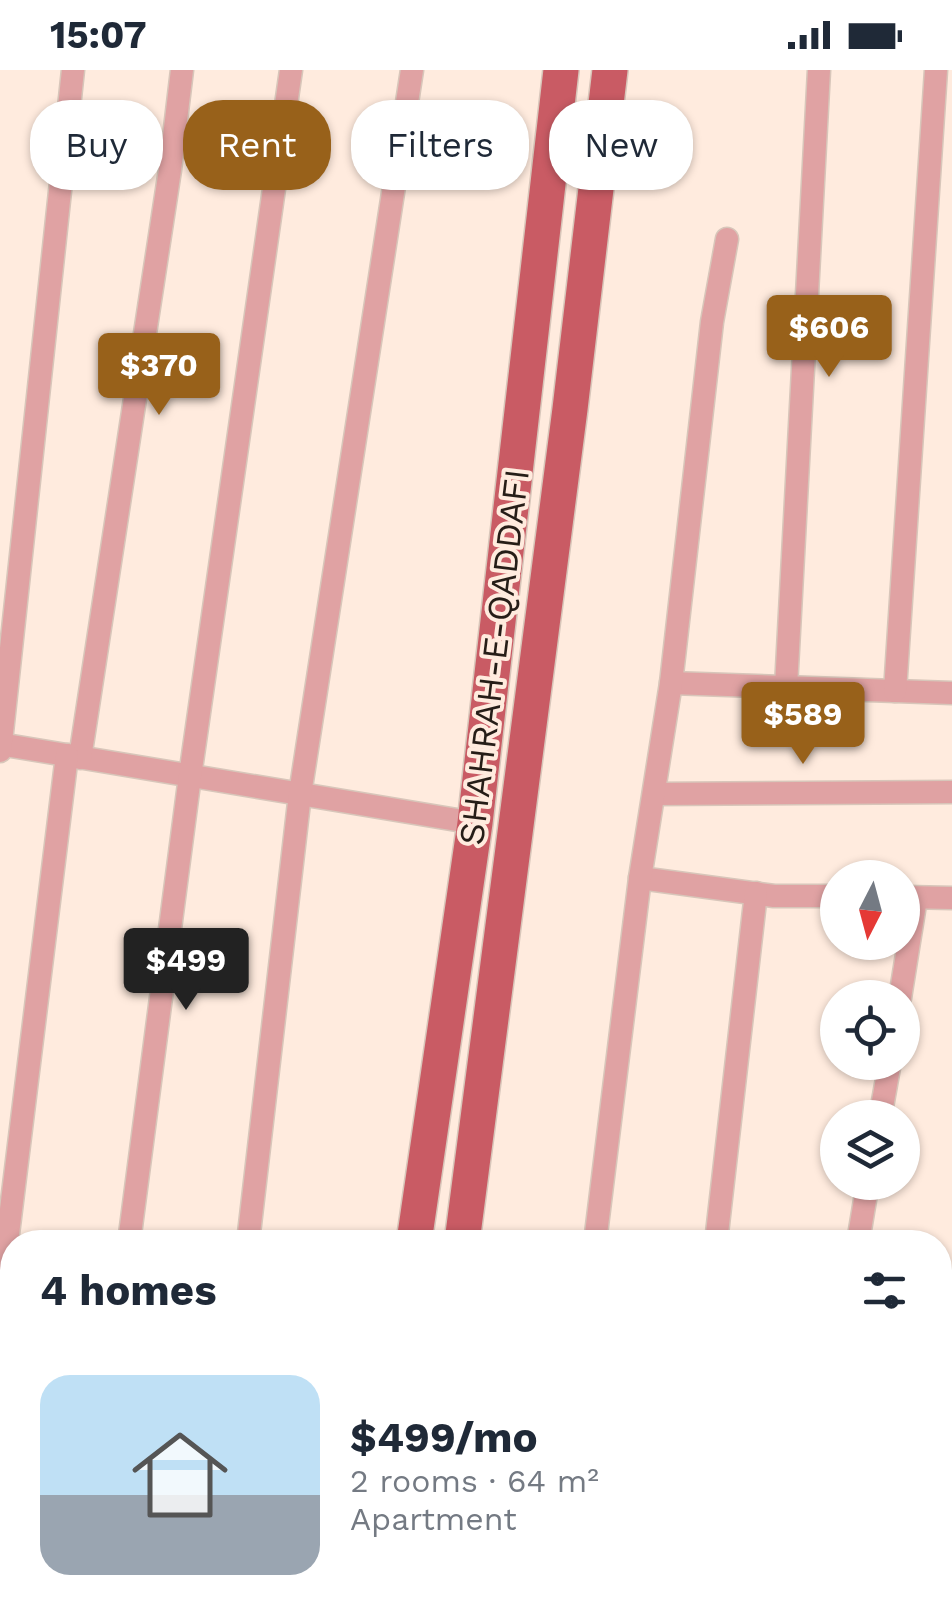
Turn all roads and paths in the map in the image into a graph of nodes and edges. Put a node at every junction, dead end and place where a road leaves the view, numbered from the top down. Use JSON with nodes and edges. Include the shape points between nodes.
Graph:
{"nodes":[{"id":1,"x":73,"y":70,"type":"edge"},
{"id":2,"x":182,"y":70,"type":"edge"},
{"id":3,"x":291,"y":70,"type":"edge"},
{"id":4,"x":412,"y":70,"type":"edge"},
{"id":5,"x":562,"y":70,"type":"edge"},
{"id":6,"x":610,"y":70,"type":"edge"},
{"id":7,"x":819,"y":70,"type":"edge"},
{"id":8,"x":936,"y":70,"type":"edge"},
{"id":9,"x":727,"y":239,"type":"dead end"},
{"id":10,"x":671,"y":682,"type":"junction"},
{"id":11,"x":786,"y":687,"type":"junction"},
{"id":12,"x":895,"y":691,"type":"junction"},
{"id":13,"x":952,"y":693,"type":"edge"},
{"id":14,"x":0,"y":747,"type":"edge"},
{"id":15,"x":74,"y":757,"type":"junction"},
{"id":16,"x":190,"y":776,"type":"junction"},
{"id":17,"x":952,"y":792,"type":"edge"},
{"id":18,"x":300,"y":794,"type":"junction"},
{"id":19,"x":654,"y":794,"type":"junction"},
{"id":20,"x":475,"y":823,"type":"junction"},
{"id":21,"x":640,"y":878,"type":"junction"},
{"id":22,"x":756,"y":893,"type":"junction"},
{"id":23,"x":820,"y":895,"type":"edge"},
{"id":24,"x":920,"y":898,"type":"edge"},
{"id":25,"x":952,"y":898,"type":"edge"},
{"id":26,"x":865,"y":1200,"type":"edge"},
{"id":27,"x":9,"y":1230,"type":"edge"},
{"id":28,"x":131,"y":1230,"type":"edge"},
{"id":29,"x":249,"y":1230,"type":"edge"},
{"id":30,"x":416,"y":1230,"type":"edge"},
{"id":31,"x":464,"y":1230,"type":"edge"},
{"id":32,"x":597,"y":1230,"type":"edge"},
{"id":33,"x":717,"y":1230,"type":"edge"},
{"id":34,"x":860,"y":1230,"type":"edge"}],
"edges":[{"from":1,"to":14,"type":"street"},
{"from":2,"to":15,"type":"street"},
{"from":3,"to":16,"type":"street"},
{"from":4,"to":18,"type":"street"},
{"from":5,"to":20,"type":"main road","name":"SHAHRAH-E-QADDAFI"},
{"from":6,"to":31,"type":"main road","name":"SHAHRAH-E-QADDAFI"},
{"from":7,"to":11,"type":"street"},
{"from":8,"to":12,"type":"street"},
{"from":9,"to":10,"type":"street"},
{"from":10,"to":11,"type":"street"},
{"from":10,"to":19,"type":"street"},
{"from":11,"to":12,"type":"street"},
{"from":12,"to":13,"type":"street"},
{"from":14,"to":15,"type":"street"},
{"from":15,"to":16,"type":"street"},
{"from":15,"to":27,"type":"street"},
{"from":16,"to":18,"type":"street"},
{"from":16,"to":28,"type":"street"},
{"from":17,"to":19,"type":"street"},
{"from":18,"to":20,"type":"street"},
{"from":18,"to":29,"type":"street"},
{"from":19,"to":21,"type":"street"},
{"from":20,"to":30,"type":"main road","name":"SHAHRAH-E-QADDAFI"},
{"from":21,"to":22,"type":"street"},
{"from":21,"to":32,"type":"street"},
{"from":22,"to":23,"type":"street"},
{"from":22,"to":33,"type":"street"},
{"from":24,"to":25,"type":"street"},
{"from":26,"to":34,"type":"street"}]}
